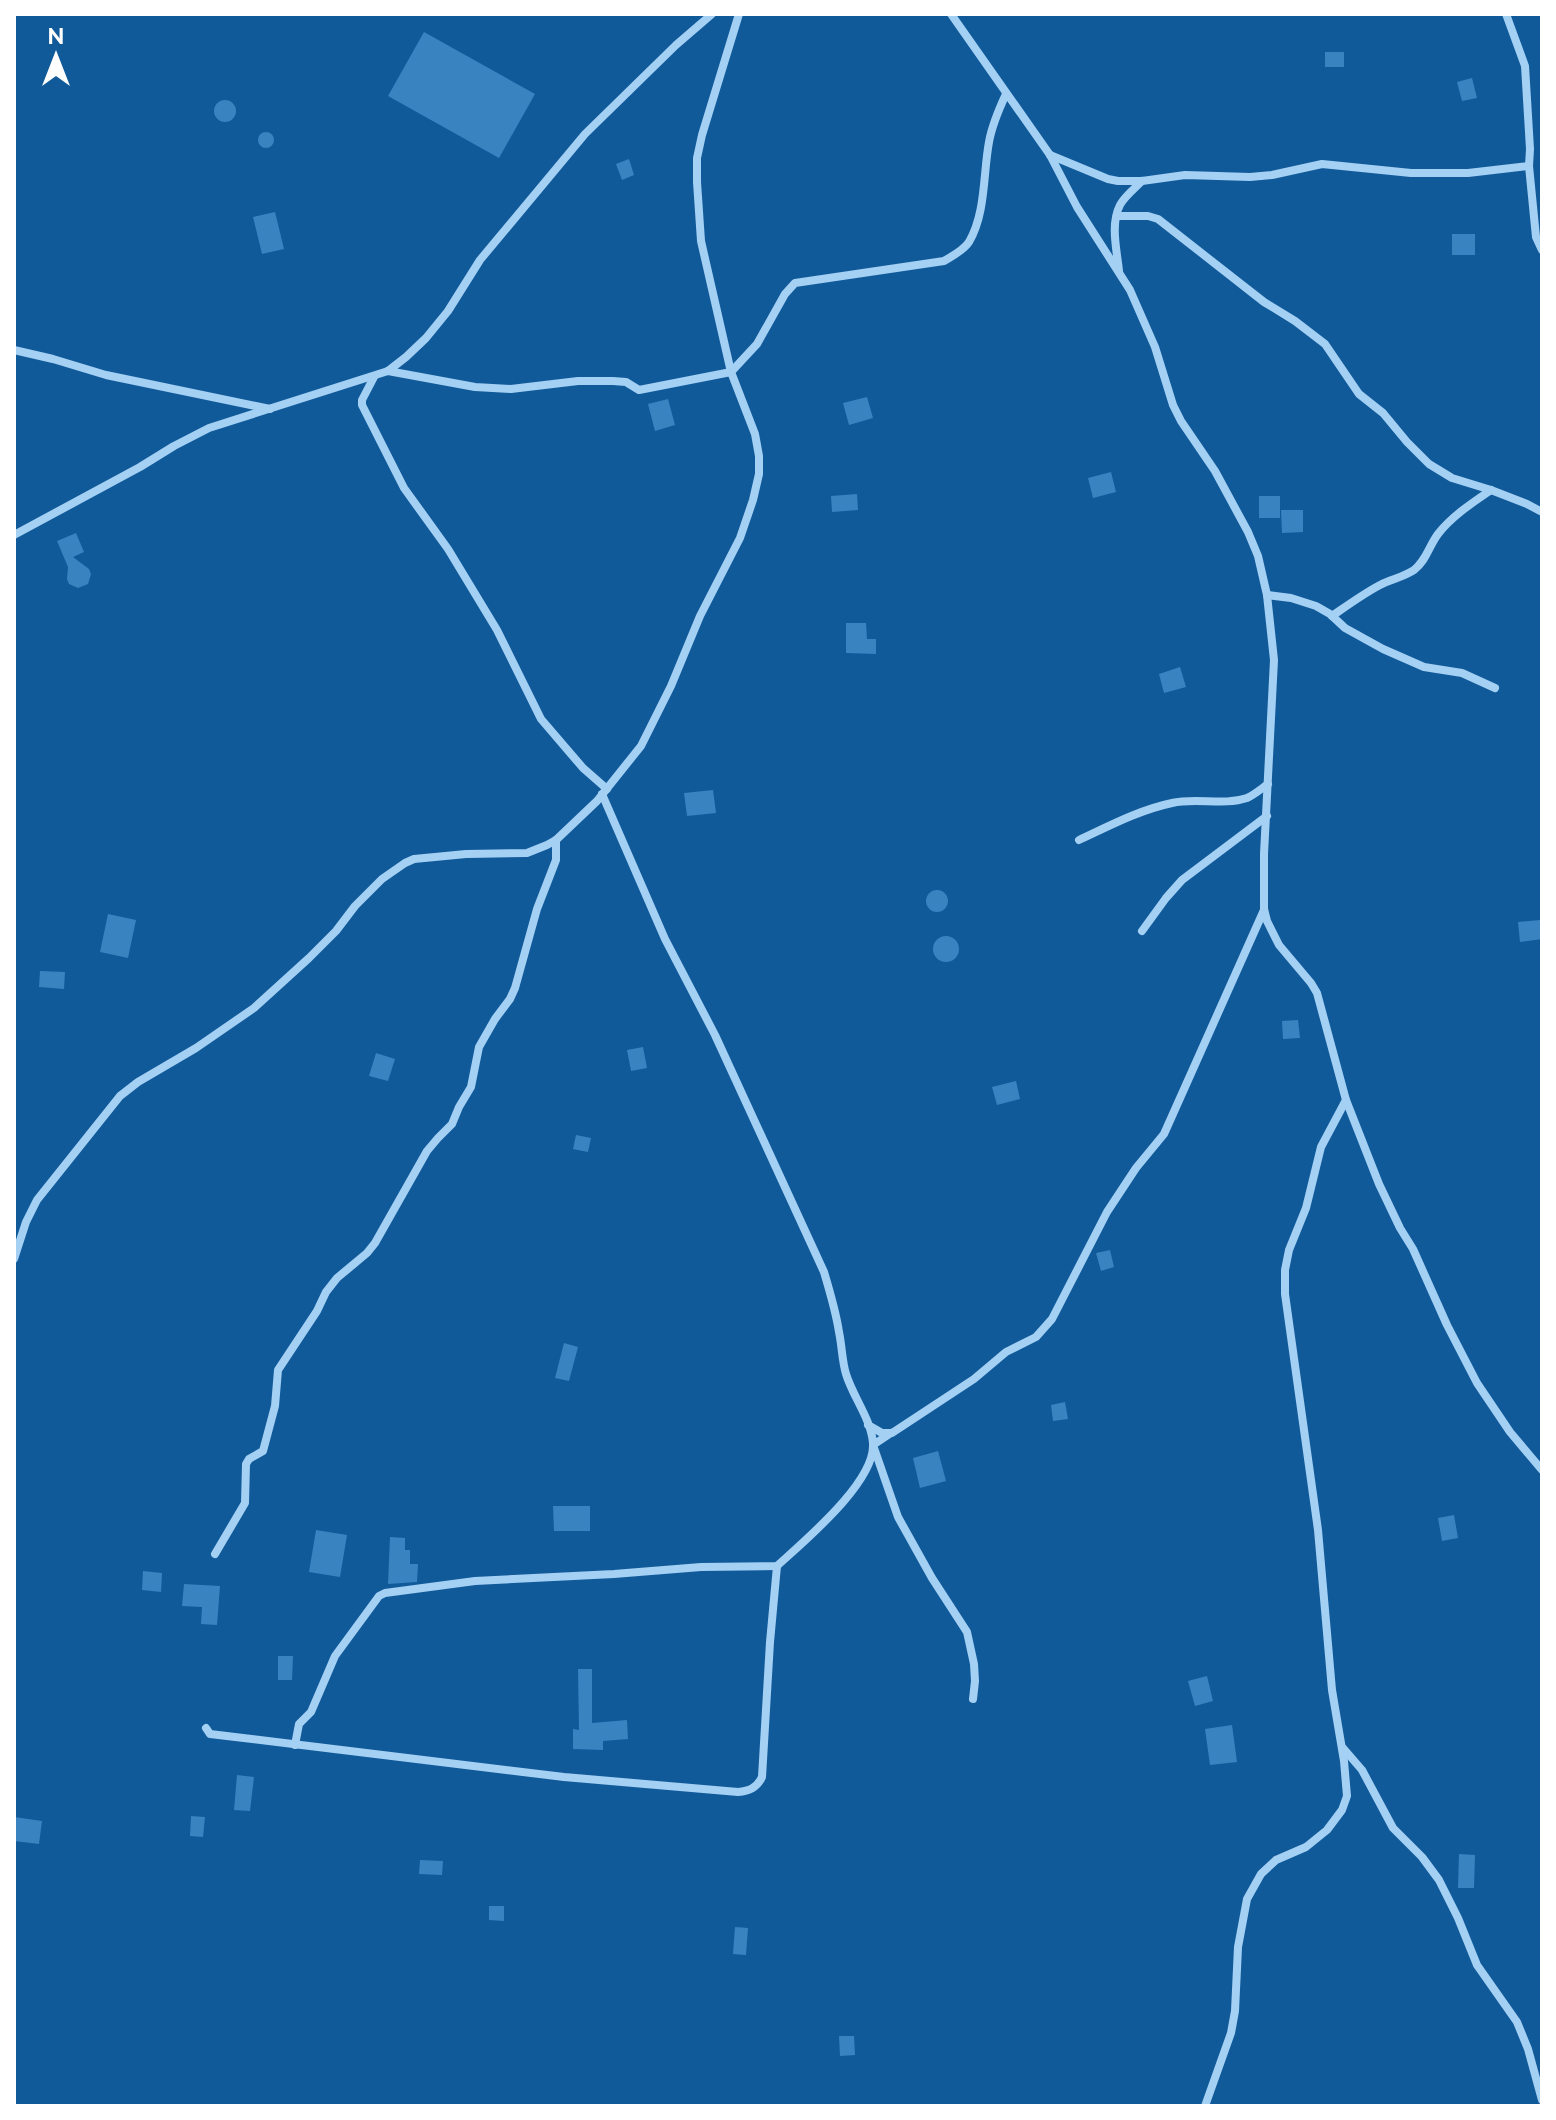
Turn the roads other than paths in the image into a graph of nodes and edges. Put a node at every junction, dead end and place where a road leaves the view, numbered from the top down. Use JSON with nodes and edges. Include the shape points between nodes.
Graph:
{"nodes":[{"id":1,"x":712,"y":14,"type":"edge"},
{"id":2,"x":739,"y":14,"type":"edge"},
{"id":3,"x":951,"y":14,"type":"edge"},
{"id":4,"x":1506,"y":14,"type":"edge"},
{"id":5,"x":1006,"y":94,"type":"junction"},
{"id":6,"x":1050,"y":155,"type":"junction"},
{"id":7,"x":1529,"y":166,"type":"junction"},
{"id":8,"x":1142,"y":181,"type":"junction"},
{"id":9,"x":1117,"y":216,"type":"junction"},
{"id":10,"x":1542,"y":250,"type":"edge"},
{"id":11,"x":1119,"y":273,"type":"junction"},
{"id":12,"x":14,"y":350,"type":"edge"},
{"id":13,"x":388,"y":371,"type":"junction"},
{"id":14,"x":731,"y":372,"type":"junction"},
{"id":15,"x":374,"y":377,"type":"junction"},
{"id":16,"x":271,"y":409,"type":"junction"},
{"id":17,"x":1491,"y":490,"type":"junction"},
{"id":18,"x":1542,"y":512,"type":"edge"},
{"id":19,"x":14,"y":535,"type":"edge"},
{"id":20,"x":1267,"y":595,"type":"junction"},
{"id":21,"x":1332,"y":616,"type":"junction"},
{"id":22,"x":1495,"y":688,"type":"dead end"},
{"id":23,"x":1268,"y":784,"type":"junction"},
{"id":24,"x":604,"y":792,"type":"junction"},
{"id":25,"x":1267,"y":816,"type":"junction"},
{"id":26,"x":556,"y":840,"type":"junction"},
{"id":27,"x":1079,"y":840,"type":"dead end"},
{"id":28,"x":1264,"y":909,"type":"junction"},
{"id":29,"x":1142,"y":931,"type":"dead end"},
{"id":30,"x":1346,"y":1100,"type":"junction"},
{"id":31,"x":14,"y":1259,"type":"edge"},
{"id":32,"x":868,"y":1425,"type":"junction"},
{"id":33,"x":892,"y":1433,"type":"junction"},
{"id":34,"x":873,"y":1445,"type":"junction"},
{"id":35,"x":1542,"y":1470,"type":"edge"},
{"id":36,"x":215,"y":1554,"type":"dead end"},
{"id":37,"x":777,"y":1566,"type":"junction"},
{"id":38,"x":973,"y":1699,"type":"dead end"},
{"id":39,"x":206,"y":1728,"type":"dead end"},
{"id":40,"x":295,"y":1745,"type":"junction"},
{"id":41,"x":1342,"y":1748,"type":"junction"},
{"id":42,"x":1542,"y":2100,"type":"edge"},
{"id":43,"x":1205,"y":2106,"type":"edge"}],
"edges":[{"from":1,"to":13,"type":"street","via":[[585,134],[480,260],[426,338]]},
{"from":2,"to":14,"type":"street","via":[[702,135],[697,170],[701,241]]},
{"from":3,"to":5,"type":"street"},
{"from":4,"to":7,"type":"street","via":[[1525,66]]},
{"from":5,"to":6,"type":"street"},
{"from":5,"to":14,"type":"street","via":[[989,142],[969,242],[944,261],[795,283],[757,344]]},
{"from":6,"to":8,"type":"street","via":[[1108,179]]},
{"from":6,"to":11,"type":"street"},
{"from":7,"to":8,"type":"street","via":[[1411,173],[1322,164],[1272,175],[1185,175]]},
{"from":7,"to":10,"type":"street"},
{"from":8,"to":9,"type":"street","via":[[1120,204]]},
{"from":9,"to":11,"type":"street"},
{"from":9,"to":17,"type":"street","via":[[1158,219],[1180,235],[1325,344],[1359,394],[1429,464],[1452,478]]},
{"from":11,"to":20,"type":"street","via":[[1155,347],[1173,405],[1248,532]]},
{"from":12,"to":16,"type":"street"},
{"from":13,"to":14,"type":"street","via":[[475,387],[613,381],[639,390]]},
{"from":13,"to":15,"type":"street"},
{"from":14,"to":24,"type":"street","via":[[757,443],[759,474],[753,500],[654,722]]},
{"from":15,"to":16,"type":"street"},
{"from":15,"to":24,"type":"street","via":[[362,405],[404,488],[481,603],[541,719]]},
{"from":16,"to":19,"type":"street","via":[[209,428]]},
{"from":17,"to":18,"type":"street"},
{"from":17,"to":21,"type":"street","via":[[1448,522],[1416,568]]},
{"from":20,"to":21,"type":"street","via":[[1316,606]]},
{"from":20,"to":23,"type":"street","via":[[1274,660]]},
{"from":21,"to":22,"type":"street","via":[[1383,649]]},
{"from":23,"to":25,"type":"street"},
{"from":23,"to":27,"type":"street","via":[[1236,800],[1177,801],[1135,813]]},
{"from":24,"to":26,"type":"street"},
{"from":24,"to":32,"type":"street","via":[[665,939],[812,1242],[834,1306],[847,1376]]},
{"from":25,"to":28,"type":"street"},
{"from":25,"to":29,"type":"street","via":[[1182,880]]},
{"from":26,"to":31,"type":"street","via":[[527,853],[414,859],[382,879],[254,1008],[120,1096],[37,1200]]},
{"from":26,"to":36,"type":"street","via":[[556,860],[515,988],[479,1047],[471,1087],[375,1243],[326,1292],[278,1370],[263,1451],[246,1464],[245,1503]]},
{"from":28,"to":30,"type":"street","via":[[1279,945],[1317,993]]},
{"from":28,"to":33,"type":"street","via":[[1164,1134],[1107,1212],[1052,1319],[1036,1337],[1006,1352]]},
{"from":30,"to":35,"type":"street","via":[[1379,1184],[1477,1383]]},
{"from":30,"to":41,"type":"street","via":[[1321,1147],[1285,1270]]},
{"from":32,"to":33,"type":"street"},
{"from":32,"to":34,"type":"street"},
{"from":33,"to":34,"type":"street"},
{"from":34,"to":37,"type":"street","via":[[848,1495]]},
{"from":34,"to":38,"type":"street","via":[[898,1517],[967,1632],[974,1664]]},
{"from":37,"to":40,"type":"street","via":[[488,1580],[385,1593],[335,1656],[311,1712],[297,1728]]},
{"from":37,"to":40,"type":"street","via":[[762,1777],[748,1791],[564,1777]]},
{"from":39,"to":40,"type":"street","via":[[210,1734]]},
{"from":41,"to":42,"type":"street","via":[[1362,1770],[1393,1828],[1439,1880],[1477,1965],[1517,2022]]},
{"from":41,"to":43,"type":"street","via":[[1347,1796],[1342,1810],[1306,1847],[1276,1860],[1261,1874],[1247,1899],[1231,2033]]}]}
